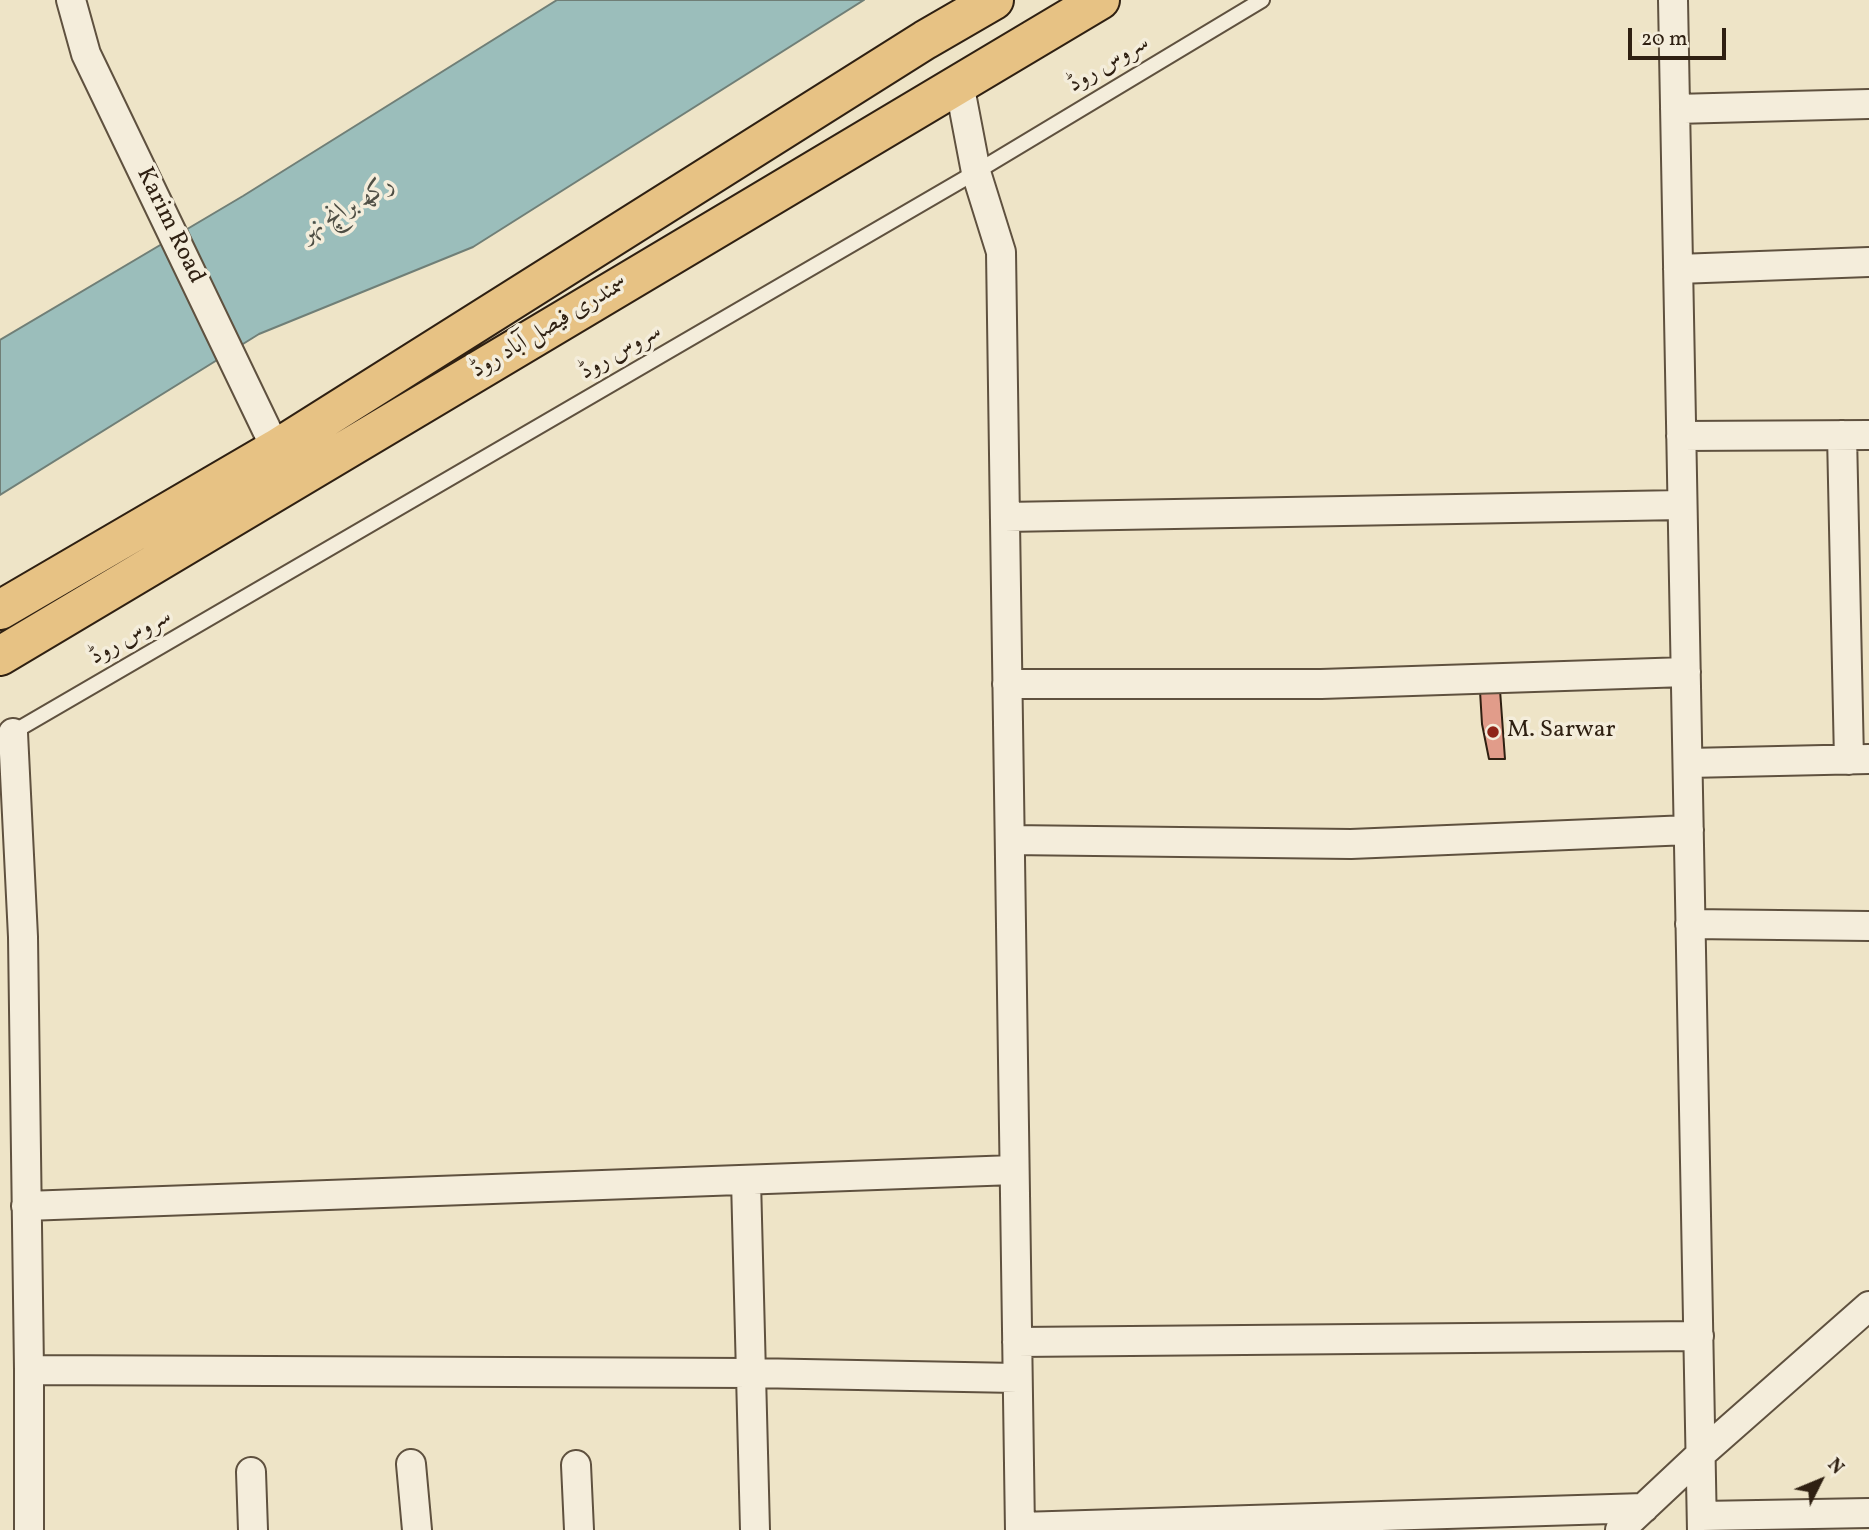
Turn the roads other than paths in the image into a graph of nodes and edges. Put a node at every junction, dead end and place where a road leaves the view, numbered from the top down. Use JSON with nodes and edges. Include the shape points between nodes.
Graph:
{"nodes":[{"id":1,"x":71,"y":0,"type":"edge"},
{"id":2,"x":994,"y":0,"type":"edge"},
{"id":3,"x":1100,"y":0,"type":"edge"},
{"id":4,"x":1262,"y":0,"type":"edge"},
{"id":5,"x":1673,"y":0,"type":"edge"},
{"id":6,"x":959,"y":83,"type":"junction"},
{"id":7,"x":1869,"y":104,"type":"edge"},
{"id":8,"x":1675,"y":109,"type":"junction"},
{"id":9,"x":976,"y":172,"type":"junction"},
{"id":10,"x":1869,"y":262,"type":"edge"},
{"id":11,"x":1678,"y":269,"type":"junction"},
{"id":12,"x":1856,"y":435,"type":"edge"},
{"id":13,"x":1681,"y":436,"type":"junction"},
{"id":14,"x":276,"y":449,"type":"junction"},
{"id":15,"x":1682,"y":505,"type":"junction"},
{"id":16,"x":1005,"y":517,"type":"junction"},
{"id":17,"x":0,"y":610,"type":"edge"},
{"id":18,"x":0,"y":656,"type":"edge"},
{"id":19,"x":1686,"y":672,"type":"junction"},
{"id":20,"x":1007,"y":684,"type":"junction"},
{"id":21,"x":6,"y":736,"type":"edge"},
{"id":22,"x":1859,"y":760,"type":"edge"},
{"id":23,"x":1688,"y":763,"type":"junction"},
{"id":24,"x":1689,"y":830,"type":"junction"},
{"id":25,"x":1010,"y":840,"type":"junction"},
{"id":26,"x":1690,"y":924,"type":"junction"},
{"id":27,"x":1869,"y":926,"type":"edge"},
{"id":28,"x":1014,"y":1170,"type":"junction"},
{"id":29,"x":746,"y":1180,"type":"junction"},
{"id":30,"x":26,"y":1206,"type":"junction"},
{"id":31,"x":1869,"y":1306,"type":"edge"},
{"id":32,"x":1699,"y":1335,"type":"junction"},
{"id":33,"x":1017,"y":1342,"type":"junction"},
{"id":34,"x":29,"y":1370,"type":"junction"},
{"id":35,"x":751,"y":1373,"type":"junction"},
{"id":36,"x":1017,"y":1378,"type":"junction"},
{"id":37,"x":1701,"y":1454,"type":"junction"},
{"id":38,"x":411,"y":1464,"type":"dead end"},
{"id":39,"x":576,"y":1465,"type":"dead end"},
{"id":40,"x":251,"y":1472,"type":"dead end"},
{"id":41,"x":1643,"y":1508,"type":"junction"},
{"id":42,"x":1869,"y":1513,"type":"edge"},
{"id":43,"x":1702,"y":1523,"type":"edge"},
{"id":44,"x":1020,"y":1528,"type":"edge"},
{"id":45,"x":29,"y":1530,"type":"edge"},
{"id":46,"x":253,"y":1530,"type":"edge"},
{"id":47,"x":417,"y":1530,"type":"edge"},
{"id":48,"x":579,"y":1530,"type":"edge"},
{"id":49,"x":755,"y":1530,"type":"edge"},
{"id":50,"x":1620,"y":1530,"type":"edge"}],
"edges":[{"from":1,"to":14,"type":"street","name":"Karim Road","via":[[86,54]]},
{"from":2,"to":14,"type":"highway","name":"سمندری فیصل آباد روڈ"},
{"from":3,"to":6,"type":"highway","name":"سمندری فیصل آباد روڈ"},
{"from":4,"to":9,"type":"lane","name":"سروس روڈ"},
{"from":5,"to":8,"type":"street"},
{"from":6,"to":9,"type":"street"},
{"from":6,"to":18,"type":"highway","name":"سمندری فیصل آباد روڈ"},
{"from":7,"to":8,"type":"street"},
{"from":8,"to":11,"type":"street"},
{"from":9,"to":16,"type":"street","via":[[1001,252]]},
{"from":9,"to":21,"type":"lane","name":"سروس روڈ"},
{"from":10,"to":11,"type":"street"},
{"from":11,"to":13,"type":"street"},
{"from":12,"to":13,"type":"street"},
{"from":12,"to":22,"type":"street"},
{"from":13,"to":15,"type":"street"},
{"from":14,"to":17,"type":"highway","name":"سمندری فیصل آباد روڈ"},
{"from":15,"to":16,"type":"street"},
{"from":15,"to":19,"type":"street"},
{"from":16,"to":20,"type":"street"},
{"from":19,"to":20,"type":"street","via":[[1321,684]]},
{"from":19,"to":23,"type":"street"},
{"from":20,"to":25,"type":"street"},
{"from":21,"to":30,"type":"street","via":[[23,937]]},
{"from":22,"to":23,"type":"street"},
{"from":23,"to":24,"type":"street"},
{"from":24,"to":25,"type":"street","via":[[1350,844]]},
{"from":24,"to":26,"type":"street"},
{"from":25,"to":28,"type":"street"},
{"from":26,"to":27,"type":"street"},
{"from":26,"to":32,"type":"street"},
{"from":28,"to":29,"type":"street"},
{"from":28,"to":33,"type":"street"},
{"from":29,"to":30,"type":"street"},
{"from":29,"to":35,"type":"street"},
{"from":30,"to":34,"type":"street"},
{"from":31,"to":37,"type":"street"},
{"from":32,"to":33,"type":"street"},
{"from":32,"to":37,"type":"street"},
{"from":33,"to":36,"type":"street"},
{"from":34,"to":35,"type":"street"},
{"from":34,"to":45,"type":"street"},
{"from":35,"to":36,"type":"street"},
{"from":35,"to":49,"type":"street"},
{"from":36,"to":44,"type":"street"},
{"from":37,"to":41,"type":"street"},
{"from":37,"to":43,"type":"street"},
{"from":38,"to":47,"type":"street"},
{"from":39,"to":48,"type":"street"},
{"from":40,"to":46,"type":"street"},
{"from":41,"to":44,"type":"street"},
{"from":41,"to":50,"type":"street"},
{"from":42,"to":43,"type":"street"}]}
